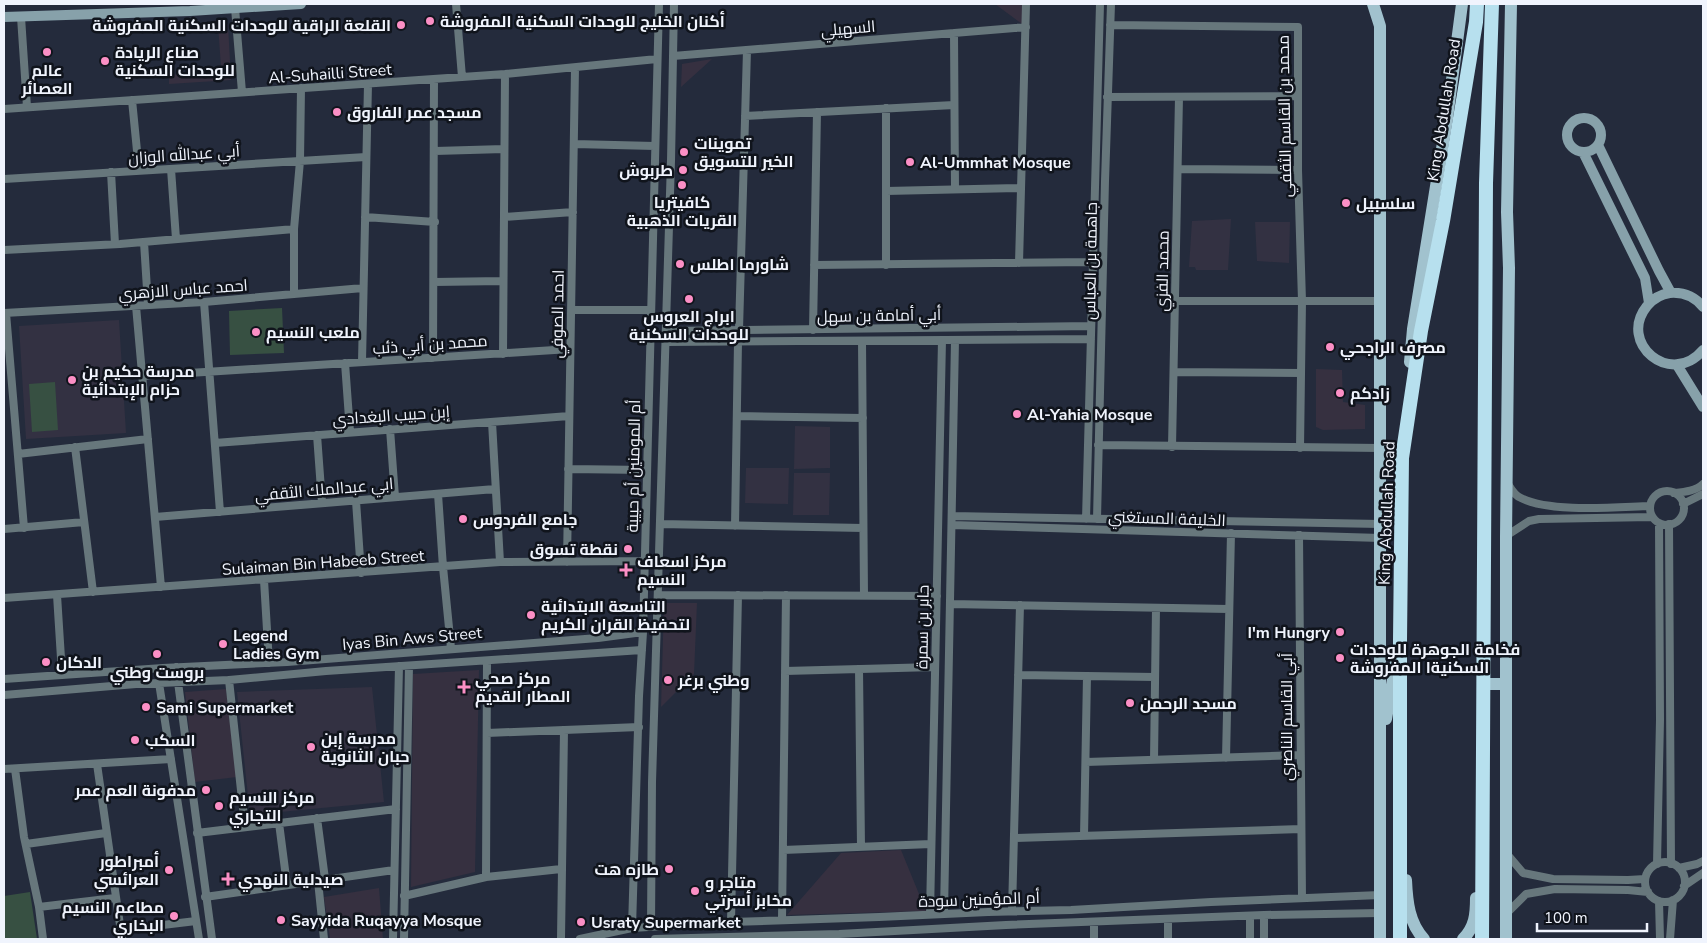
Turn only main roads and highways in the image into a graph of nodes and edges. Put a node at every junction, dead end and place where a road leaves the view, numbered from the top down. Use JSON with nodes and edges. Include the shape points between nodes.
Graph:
{"nodes":[{"id":1,"x":301,"y":4,"type":"edge"},
{"id":2,"x":1374,"y":4,"type":"edge"},
{"id":3,"x":1462,"y":4,"type":"edge"},
{"id":4,"x":1477,"y":4,"type":"edge"},
{"id":5,"x":1492,"y":4,"type":"edge"},
{"id":6,"x":1511,"y":4,"type":"edge"},
{"id":7,"x":4,"y":17,"type":"edge"},
{"id":8,"x":1598,"y":144,"type":"junction"},
{"id":9,"x":1583,"y":152,"type":"junction"},
{"id":10,"x":1672,"y":293,"type":"junction"},
{"id":11,"x":1649,"y":303,"type":"junction"},
{"id":12,"x":1702,"y":305,"type":"edge"},
{"id":13,"x":1702,"y":356,"type":"edge"},
{"id":14,"x":1677,"y":365,"type":"junction"},
{"id":15,"x":1703,"y":407,"type":"edge"},
{"id":16,"x":1402,"y":458,"type":"junction"},
{"id":17,"x":1400,"y":640,"type":"junction"},
{"id":18,"x":1483,"y":684,"type":"junction"},
{"id":19,"x":1506,"y":684,"type":"junction"},
{"id":20,"x":1380,"y":752,"type":"junction"},
{"id":21,"x":1482,"y":857,"type":"junction"},
{"id":22,"x":1400,"y":858,"type":"junction"},
{"id":23,"x":1380,"y":939,"type":"edge"},
{"id":24,"x":1400,"y":939,"type":"edge"},
{"id":25,"x":1424,"y":939,"type":"edge"},
{"id":26,"x":1463,"y":939,"type":"edge"},
{"id":27,"x":1482,"y":939,"type":"edge"},
{"id":28,"x":1506,"y":939,"type":"edge"}],
"edges":[{"from":1,"to":7,"type":"main road"},
{"from":2,"to":20,"type":"main road","via":[[1380,26]]},
{"from":3,"to":16,"type":"main road","via":[[1413,329]]},
{"from":4,"to":16,"type":"highway","name":"King Abdullah Road"},
{"from":5,"to":18,"type":"highway","via":[[1486,240]]},
{"from":6,"to":19,"type":"main road"},
{"from":8,"to":9,"type":"main road"},
{"from":8,"to":9,"type":"main road","via":[[1601,132],[1597,124],[1590,119],[1577,120],[1568,130],[1568,138],[1572,146]]},
{"from":8,"to":10,"type":"main road"},
{"from":9,"to":11,"type":"main road","via":[[1645,278]]},
{"from":10,"to":11,"type":"main road"},
{"from":10,"to":12,"type":"main road","via":[[1690,296]]},
{"from":11,"to":14,"type":"main road","via":[[1640,319],[1638,332],[1642,344],[1659,361]]},
{"from":13,"to":14,"type":"main road"},
{"from":14,"to":15,"type":"main road"},
{"from":16,"to":17,"type":"highway","name":"King Abdullah Road"},
{"from":17,"to":20,"type":"main road"},
{"from":17,"to":22,"type":"highway","name":"King Abdullah Road"},
{"from":18,"to":19,"type":"main road"},
{"from":18,"to":21,"type":"highway"},
{"from":19,"to":28,"type":"main road"},
{"from":20,"to":23,"type":"main road"},
{"from":21,"to":26,"type":"main road","via":[[1477,866],[1474,925]]},
{"from":21,"to":27,"type":"highway"},
{"from":22,"to":24,"type":"highway","name":"King Abdullah Road"},
{"from":22,"to":25,"type":"main road","via":[[1414,925]]}]}
